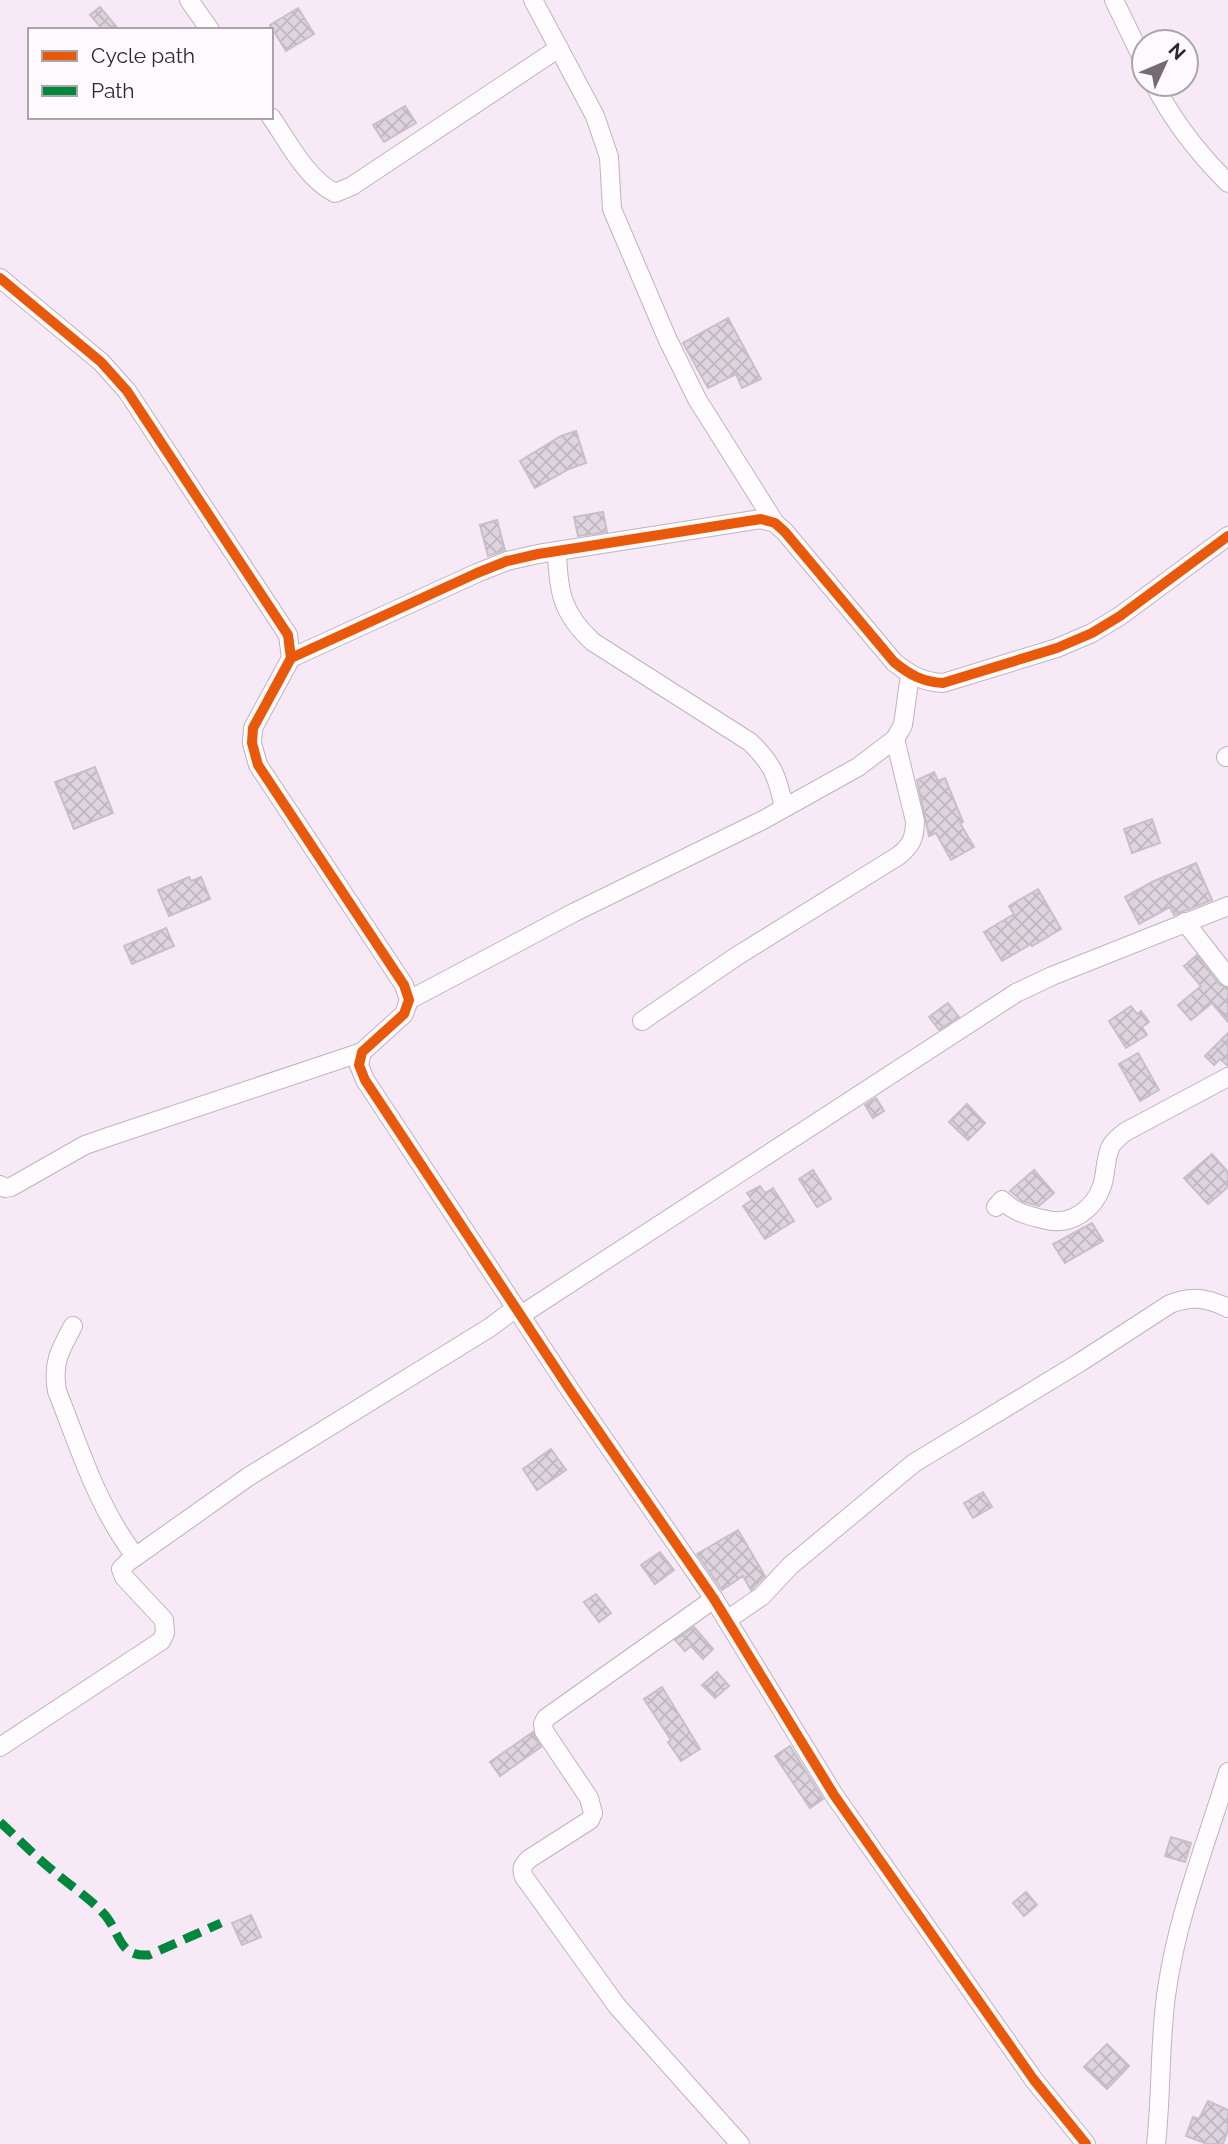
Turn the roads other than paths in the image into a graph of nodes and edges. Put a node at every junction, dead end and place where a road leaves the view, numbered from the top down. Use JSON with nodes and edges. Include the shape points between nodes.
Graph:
{"nodes":[{"id":1,"x":189,"y":0,"type":"edge"},
{"id":2,"x":533,"y":0,"type":"edge"},
{"id":3,"x":1114,"y":0,"type":"edge"},
{"id":4,"x":209,"y":28,"type":"edge"},
{"id":5,"x":1130,"y":33,"type":"edge"},
{"id":6,"x":559,"y":48,"type":"junction"},
{"id":7,"x":1163,"y":98,"type":"edge"},
{"id":8,"x":272,"y":119,"type":"edge"},
{"id":9,"x":1228,"y":183,"type":"edge"},
{"id":10,"x":0,"y":278,"type":"edge"},
{"id":11,"x":775,"y":523,"type":"junction"},
{"id":12,"x":1228,"y":536,"type":"edge"},
{"id":13,"x":557,"y":551,"type":"junction"},
{"id":14,"x":291,"y":658,"type":"junction"},
{"id":15,"x":910,"y":675,"type":"junction"},
{"id":16,"x":895,"y":739,"type":"junction"},
{"id":17,"x":785,"y":808,"type":"junction"},
{"id":18,"x":1228,"y":906,"type":"edge"},
{"id":19,"x":1185,"y":922,"type":"junction"},
{"id":20,"x":1228,"y":977,"type":"edge"},
{"id":21,"x":409,"y":1000,"type":"junction"},
{"id":22,"x":642,"y":1021,"type":"dead end"},
{"id":23,"x":362,"y":1052,"type":"junction"},
{"id":24,"x":1228,"y":1077,"type":"edge"},
{"id":25,"x":0,"y":1185,"type":"edge"},
{"id":26,"x":996,"y":1207,"type":"dead end"},
{"id":27,"x":1228,"y":1308,"type":"edge"},
{"id":28,"x":518,"y":1312,"type":"junction"},
{"id":29,"x":73,"y":1326,"type":"dead end"},
{"id":30,"x":135,"y":1556,"type":"junction"},
{"id":31,"x":714,"y":1599,"type":"junction"},
{"id":32,"x":727,"y":1620,"type":"junction"},
{"id":33,"x":0,"y":1747,"type":"edge"},
{"id":34,"x":1228,"y":1772,"type":"edge"},
{"id":35,"x":740,"y":2144,"type":"edge"},
{"id":36,"x":1084,"y":2144,"type":"edge"},
{"id":37,"x":1156,"y":2144,"type":"edge"}],
"edges":[{"from":1,"to":4,"type":"street"},
{"from":2,"to":6,"type":"street"},
{"from":3,"to":5,"type":"street"},
{"from":6,"to":8,"type":"street","via":[[335,193],[310,173]]},
{"from":6,"to":11,"type":"street","via":[[603,134],[612,209],[667,338],[697,399]]},
{"from":7,"to":9,"type":"street","via":[[1181,128]]},
{"from":10,"to":14,"type":"street","via":[[102,362],[127,391],[279,620],[288,635]]},
{"from":11,"to":13,"type":"street","via":[[745,521]]},
{"from":11,"to":15,"type":"street"},
{"from":12,"to":15,"type":"street","via":[[1120,616],[1057,648],[943,682]]},
{"from":13,"to":14,"type":"street","via":[[507,561],[477,573]]},
{"from":13,"to":17,"type":"street","via":[[560,594],[578,628],[764,754],[778,780]]},
{"from":14,"to":21,"type":"street","via":[[253,728],[258,765],[404,985]]},
{"from":15,"to":16,"type":"street","via":[[902,725]]},
{"from":16,"to":17,"type":"street","via":[[858,767]]},
{"from":16,"to":22,"type":"street","via":[[915,821],[910,846]]},
{"from":17,"to":21,"type":"street"},
{"from":18,"to":19,"type":"street"},
{"from":19,"to":20,"type":"street"},
{"from":19,"to":28,"type":"street","via":[[1016,993]]},
{"from":21,"to":23,"type":"street","via":[[404,1014]]},
{"from":23,"to":25,"type":"street","via":[[108,1137],[11,1187]]},
{"from":23,"to":28,"type":"street","via":[[359,1065],[365,1080]]},
{"from":24,"to":26,"type":"street","via":[[1116,1139],[1096,1200],[1071,1220],[1053,1222],[1021,1214],[1002,1200]]},
{"from":27,"to":32,"type":"street","via":[[1194,1297],[1170,1304],[930,1452],[790,1566],[762,1596]]},
{"from":28,"to":30,"type":"street","via":[[211,1501]]},
{"from":28,"to":31,"type":"street"},
{"from":29,"to":30,"type":"street","via":[[55,1362],[57,1391],[103,1506]]},
{"from":30,"to":33,"type":"street","via":[[121,1569],[164,1620],[161,1642]]},
{"from":31,"to":32,"type":"street"},
{"from":31,"to":35,"type":"street","via":[[547,1718],[544,1731],[589,1798],[593,1813],[529,1859],[521,1870],[617,2006]]},
{"from":32,"to":36,"type":"street","via":[[834,1795]]},
{"from":34,"to":37,"type":"street","via":[[1189,1892],[1167,1990]]}]}
